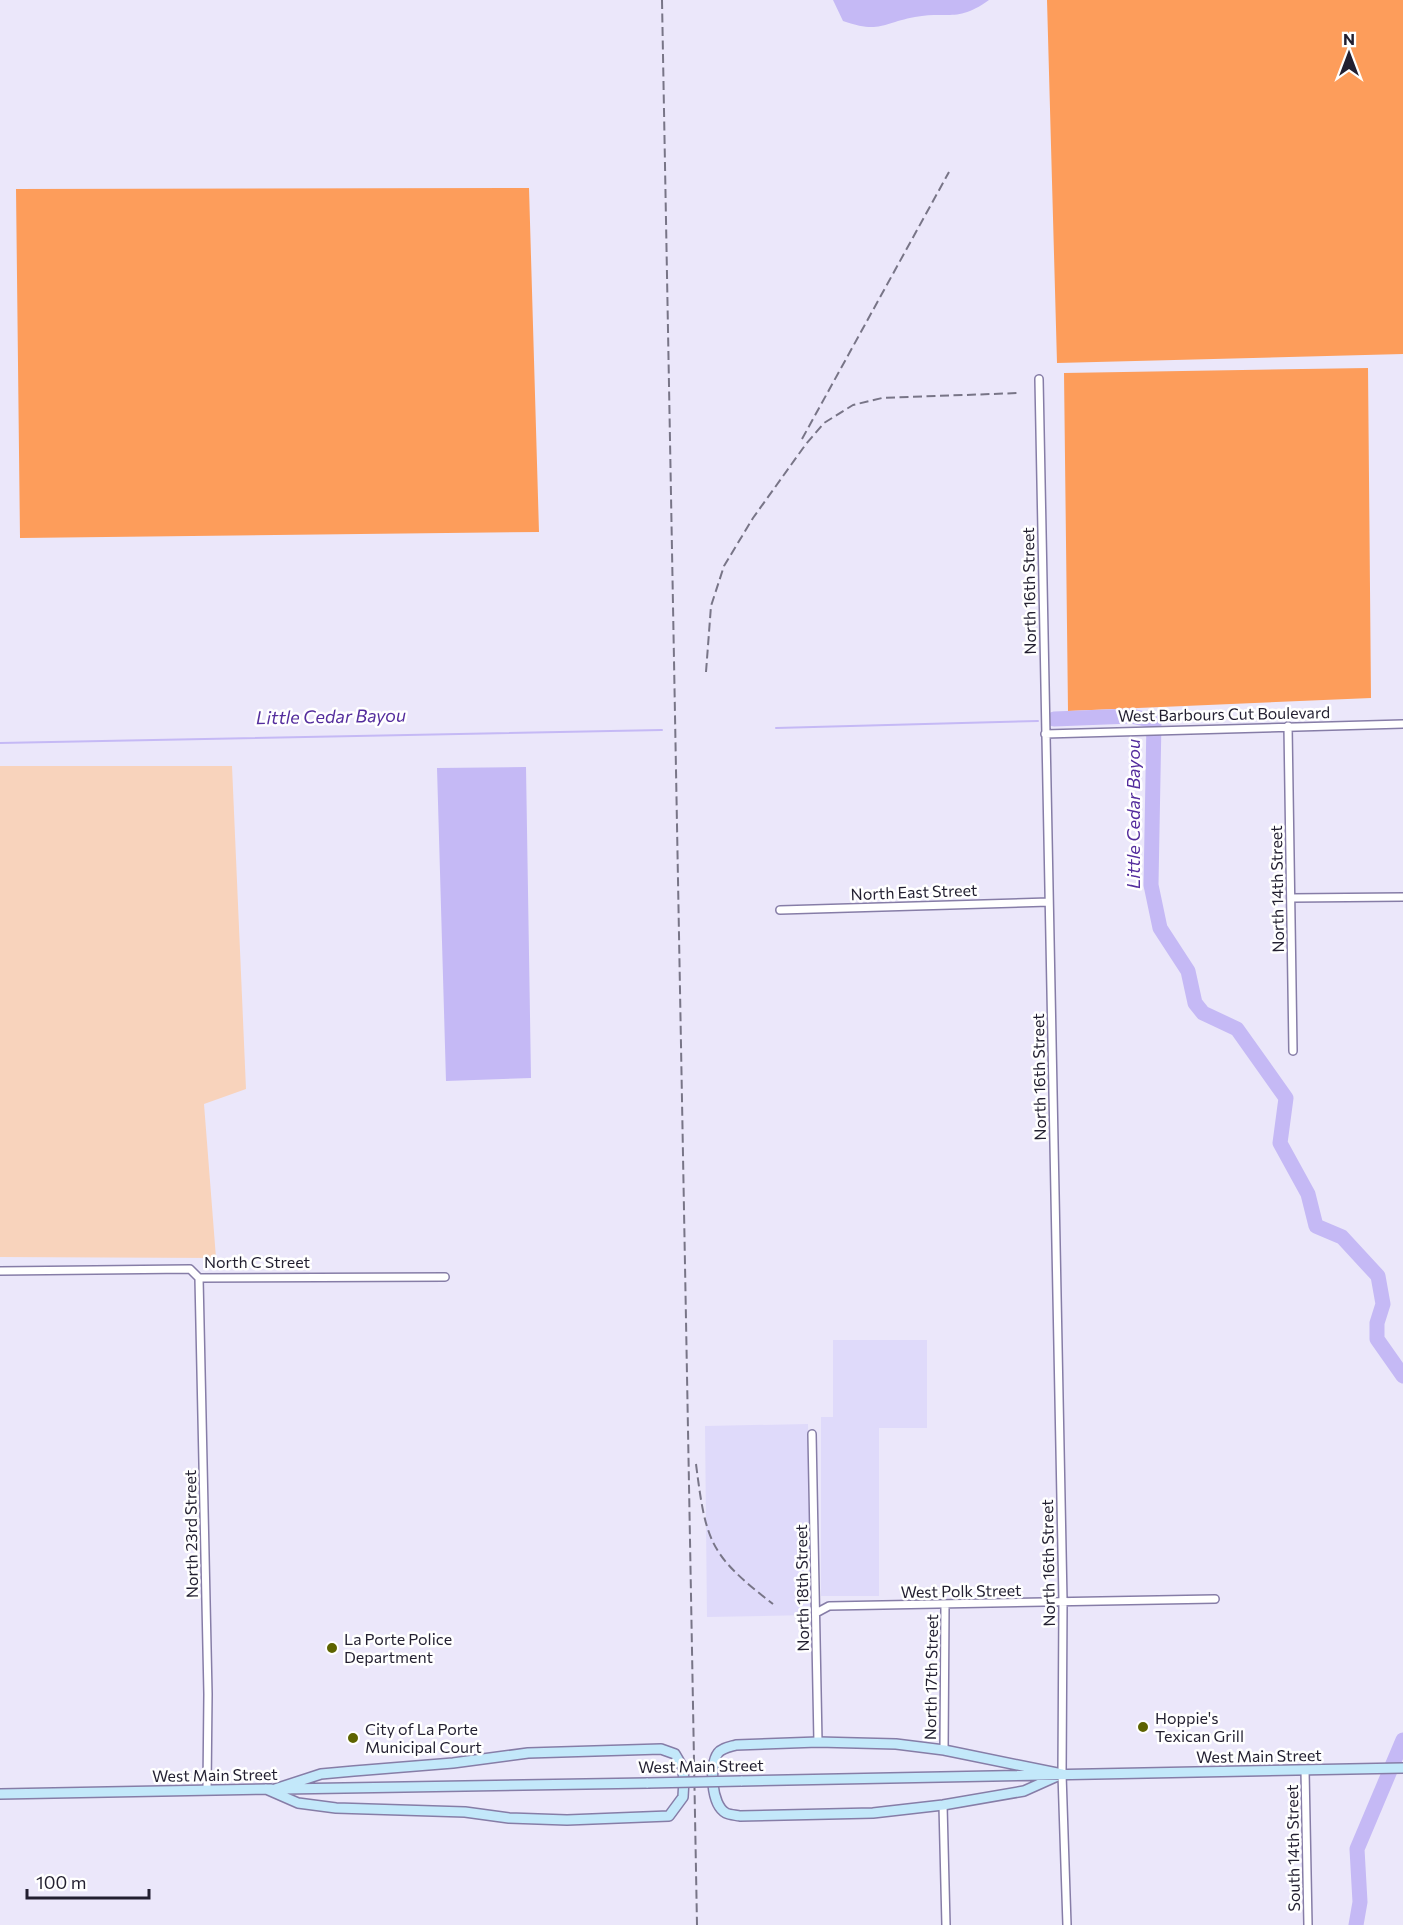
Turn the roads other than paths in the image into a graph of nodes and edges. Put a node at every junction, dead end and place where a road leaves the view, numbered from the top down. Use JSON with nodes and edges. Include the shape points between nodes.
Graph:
{"nodes":[{"id":1,"x":1039,"y":379,"type":"dead end"},
{"id":2,"x":1403,"y":724,"type":"edge"},
{"id":3,"x":1288,"y":726,"type":"junction"},
{"id":4,"x":1045,"y":734,"type":"junction"},
{"id":5,"x":1403,"y":897,"type":"edge"},
{"id":6,"x":1291,"y":898,"type":"junction"},
{"id":7,"x":1049,"y":902,"type":"junction"},
{"id":8,"x":780,"y":910,"type":"dead end"},
{"id":9,"x":1293,"y":1051,"type":"dead end"},
{"id":10,"x":0,"y":1271,"type":"edge"},
{"id":11,"x":445,"y":1277,"type":"dead end"},
{"id":12,"x":199,"y":1278,"type":"junction"},
{"id":13,"x":812,"y":1434,"type":"dead end"},
{"id":14,"x":1215,"y":1599,"type":"dead end"},
{"id":15,"x":1063,"y":1601,"type":"junction"},
{"id":16,"x":945,"y":1605,"type":"junction"},
{"id":17,"x":816,"y":1613,"type":"junction"},
{"id":18,"x":818,"y":1742,"type":"junction"},
{"id":19,"x":944,"y":1750,"type":"junction"},
{"id":20,"x":1403,"y":1768,"type":"edge"},
{"id":21,"x":1305,"y":1770,"type":"junction"},
{"id":22,"x":1062,"y":1774,"type":"junction"},
{"id":23,"x":270,"y":1789,"type":"junction"},
{"id":24,"x":207,"y":1790,"type":"junction"},
{"id":25,"x":0,"y":1794,"type":"edge"},
{"id":26,"x":943,"y":1805,"type":"junction"},
{"id":27,"x":946,"y":1925,"type":"edge"},
{"id":28,"x":1066,"y":1925,"type":"edge"},
{"id":29,"x":1308,"y":1925,"type":"edge"}],
"edges":[{"from":1,"to":4,"type":"street","name":"North 16th Street"},
{"from":2,"to":3,"type":"street","name":"West Barbours Cut Boulevard"},
{"from":3,"to":4,"type":"street","name":"West Barbours Cut Boulevard"},
{"from":3,"to":6,"type":"street","name":"North 14th Street"},
{"from":4,"to":7,"type":"street","name":"North 16th Street"},
{"from":5,"to":6,"type":"street"},
{"from":6,"to":9,"type":"street","name":"North 14th Street"},
{"from":7,"to":8,"type":"street","name":"North East Street"},
{"from":7,"to":15,"type":"street","name":"North 16th Street"},
{"from":10,"to":12,"type":"street","name":"North C Street","via":[[190,1269]]},
{"from":11,"to":12,"type":"street","name":"North C Street"},
{"from":12,"to":24,"type":"street","name":"North 23rd Street"},
{"from":13,"to":17,"type":"street","name":"North 18th Street"},
{"from":14,"to":15,"type":"street","name":"West Polk Street"},
{"from":15,"to":16,"type":"street","name":"West Polk Street"},
{"from":15,"to":22,"type":"street","name":"North 16th Street"},
{"from":16,"to":17,"type":"street","name":"West Polk Street","via":[[829,1606]]},
{"from":16,"to":19,"type":"street","name":"North 17th Street"},
{"from":17,"to":18,"type":"street","name":"North 18th Street"},
{"from":18,"to":19,"type":"main road"},
{"from":18,"to":26,"type":"main road","via":[[724,1748],[714,1765],[717,1803],[726,1813],[740,1816],[874,1813]]},
{"from":19,"to":22,"type":"main road"},
{"from":20,"to":21,"type":"main road","name":"West Main Street"},
{"from":21,"to":22,"type":"main road","name":"West Main Street"},
{"from":21,"to":29,"type":"street","name":"South 14th Street"},
{"from":22,"to":23,"type":"main road","name":"West Main Street","bridge":true},
{"from":22,"to":26,"type":"main road","via":[[1024,1791]]},
{"from":22,"to":28,"type":"street","name":"North 16th Street"},
{"from":23,"to":23,"type":"main road","via":[[298,1803],[336,1808],[465,1812],[509,1818],[639,1819],[669,1816],[683,1797],[684,1779],[675,1754],[662,1749],[629,1749],[528,1753],[321,1774]]},
{"from":23,"to":24,"type":"main road","name":"West Main Street"},
{"from":24,"to":25,"type":"main road","name":"West Main Street"},
{"from":26,"to":27,"type":"street"}]}
